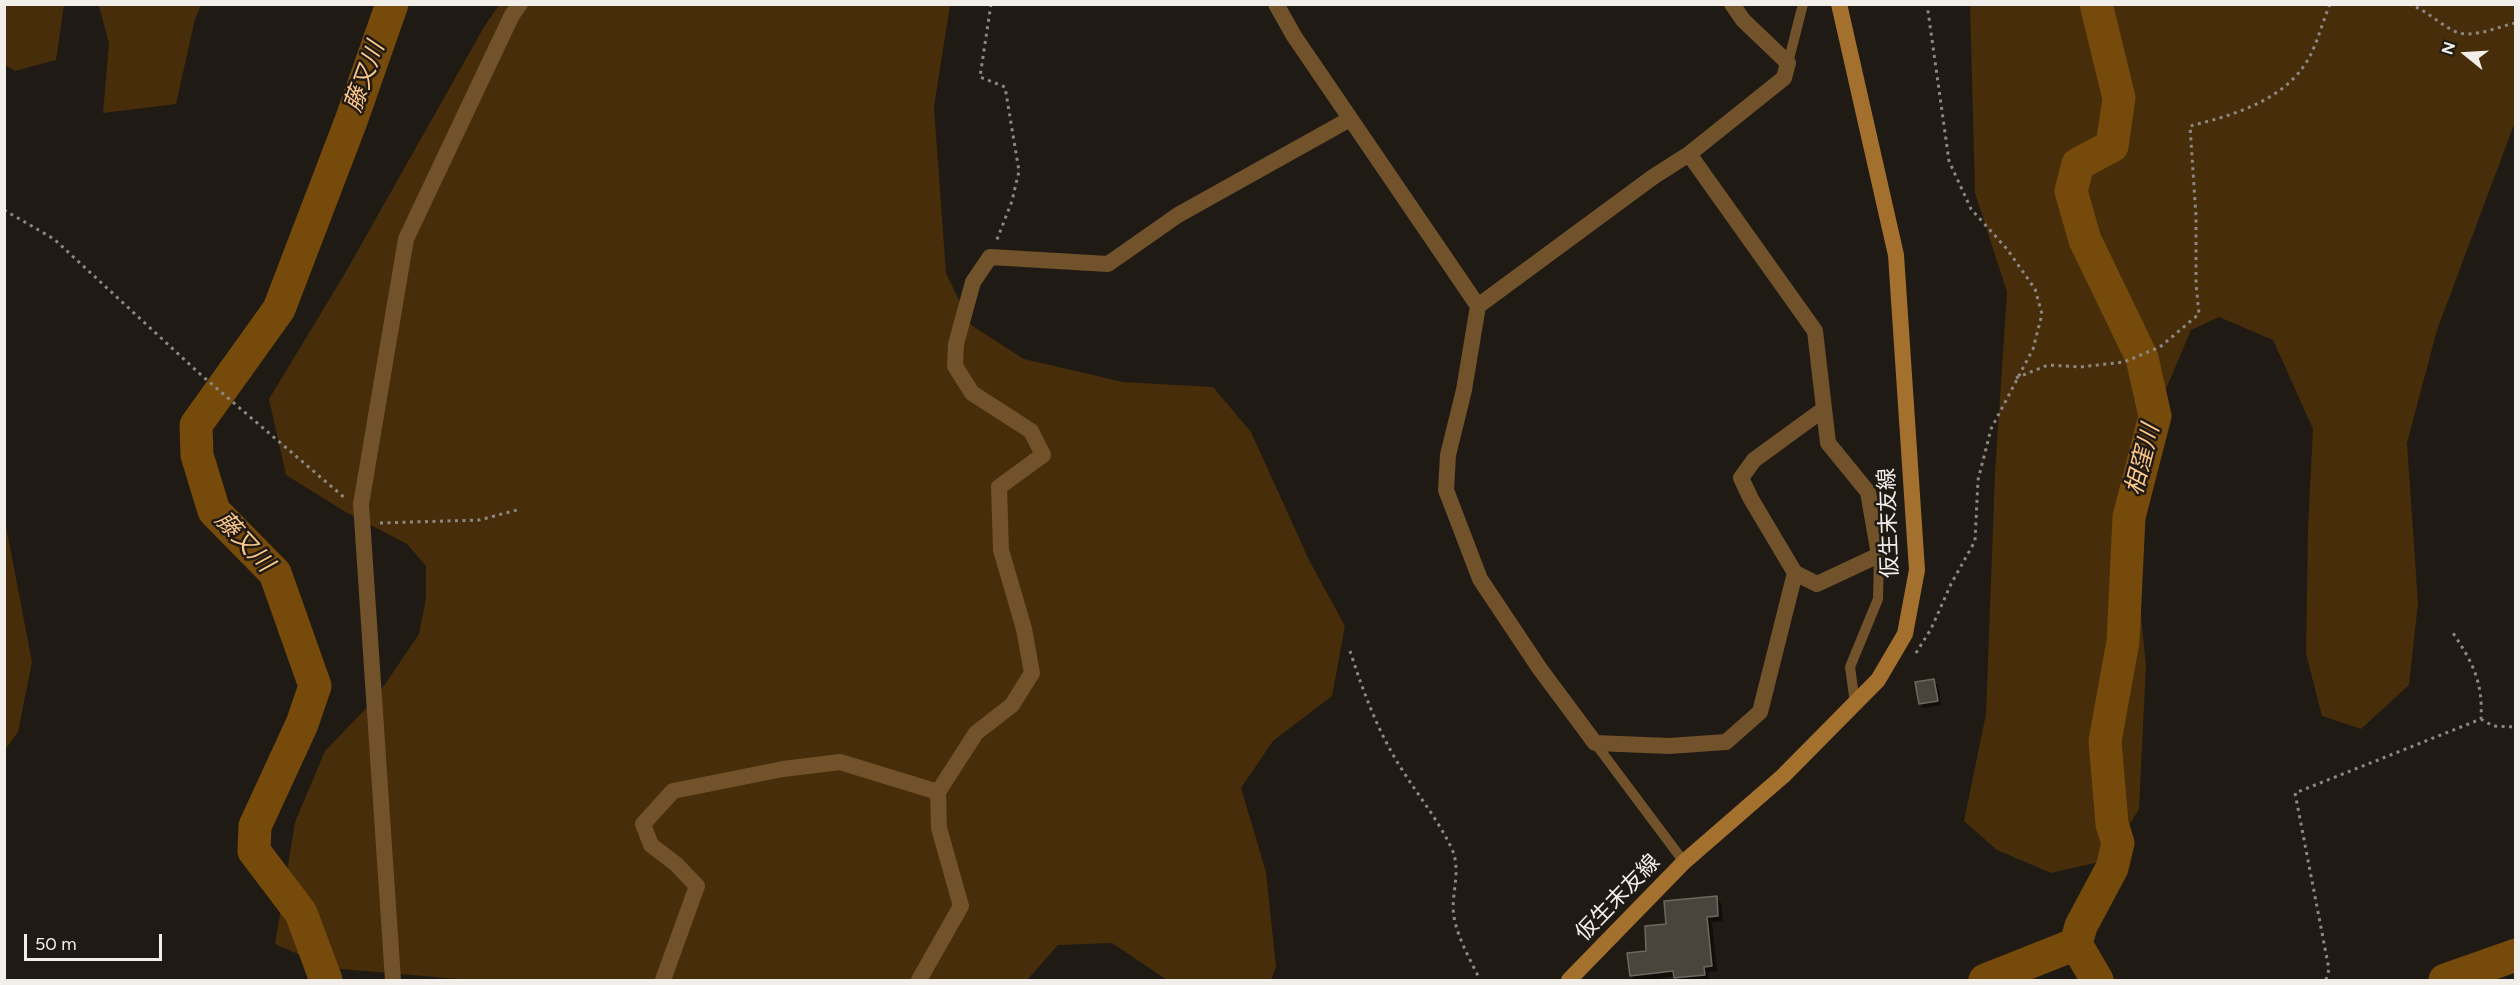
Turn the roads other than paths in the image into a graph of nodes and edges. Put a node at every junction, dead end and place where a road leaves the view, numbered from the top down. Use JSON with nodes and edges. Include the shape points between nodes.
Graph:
{"nodes":[{"id":1,"x":520,"y":4,"type":"edge"},
{"id":2,"x":1276,"y":4,"type":"edge"},
{"id":3,"x":1732,"y":4,"type":"edge"},
{"id":4,"x":1803,"y":4,"type":"edge"},
{"id":5,"x":1839,"y":4,"type":"edge"},
{"id":6,"x":1788,"y":63,"type":"junction"},
{"id":7,"x":1350,"y":119,"type":"junction"},
{"id":8,"x":1689,"y":154,"type":"junction"},
{"id":9,"x":1478,"y":306,"type":"junction"},
{"id":10,"x":1824,"y":410,"type":"junction"},
{"id":11,"x":1879,"y":555,"type":"junction"},
{"id":12,"x":1795,"y":573,"type":"junction"},
{"id":13,"x":1855,"y":703,"type":"junction"},
{"id":14,"x":1595,"y":742,"type":"junction"},
{"id":15,"x":938,"y":792,"type":"junction"},
{"id":16,"x":1684,"y":862,"type":"junction"},
{"id":17,"x":393,"y":981,"type":"edge"},
{"id":18,"x":663,"y":981,"type":"edge"},
{"id":19,"x":919,"y":981,"type":"edge"},
{"id":20,"x":1569,"y":981,"type":"edge"}],
"edges":[{"from":1,"to":17,"type":"street","via":[[406,239],[361,504]]},
{"from":2,"to":7,"type":"street"},
{"from":3,"to":6,"type":"street","via":[[1743,20]]},
{"from":4,"to":6,"type":"lane"},
{"from":5,"to":13,"type":"main road","name":"仮生末友線","via":[[1896,255],[1917,570],[1905,634],[1878,680]]},
{"from":6,"to":8,"type":"street","via":[[1784,78]]},
{"from":7,"to":9,"type":"street"},
{"from":7,"to":15,"type":"street","via":[[1178,215],[1108,264],[990,257],[973,282],[956,344],[955,366],[972,393],[1030,431],[1043,455],[999,487],[1001,550],[1024,629],[1032,674],[1012,705],[976,734]]},
{"from":8,"to":9,"type":"street"},
{"from":8,"to":10,"type":"street","via":[[1815,331]]},
{"from":9,"to":14,"type":"street","via":[[1449,455],[1446,490],[1480,579]]},
{"from":10,"to":11,"type":"street","via":[[1828,443],[1868,492]]},
{"from":10,"to":12,"type":"street","via":[[1754,460],[1741,477]]},
{"from":11,"to":12,"type":"street","via":[[1817,584]]},
{"from":11,"to":13,"type":"lane","via":[[1878,599],[1850,667]]},
{"from":12,"to":14,"type":"street","via":[[1760,712],[1726,742],[1669,746]]},
{"from":13,"to":16,"type":"main road","name":"仮生末友線","via":[[1783,776]]},
{"from":14,"to":16,"type":"lane"},
{"from":15,"to":18,"type":"street","via":[[840,762],[672,791],[643,824],[651,845],[697,886]]},
{"from":15,"to":19,"type":"street","via":[[939,828],[961,906]]},
{"from":16,"to":20,"type":"main road","name":"仮生末友線"}]}
